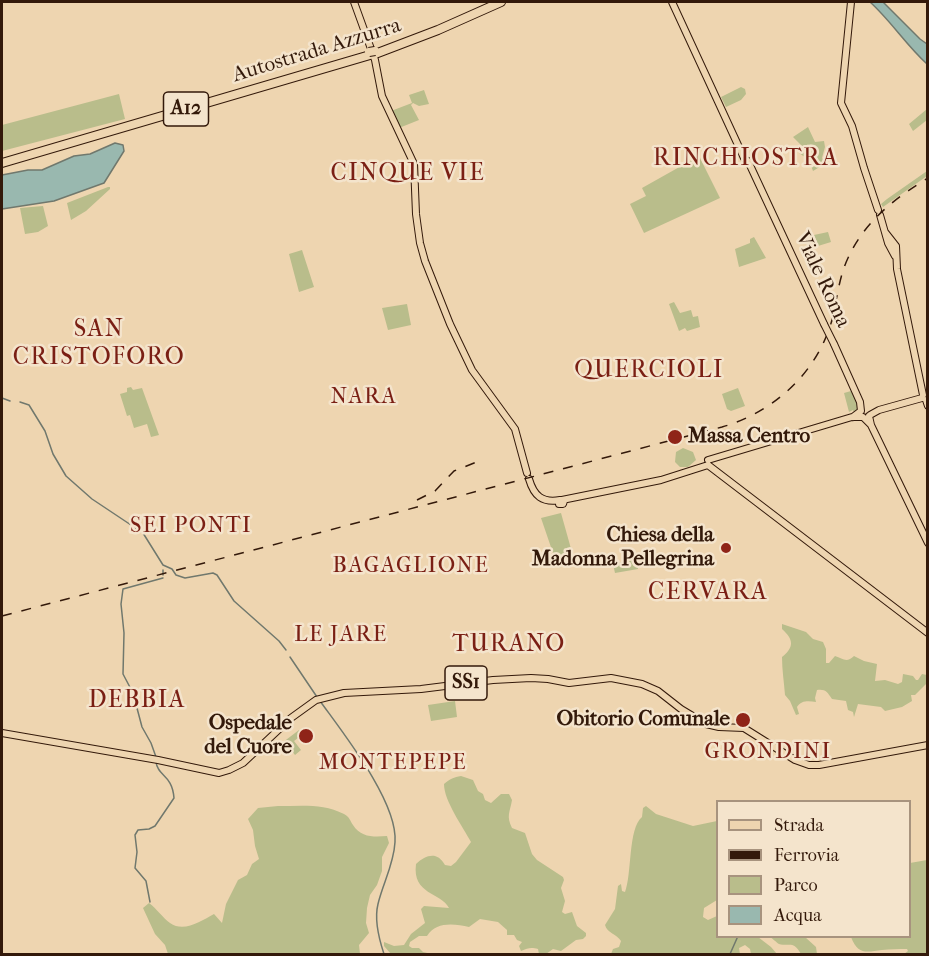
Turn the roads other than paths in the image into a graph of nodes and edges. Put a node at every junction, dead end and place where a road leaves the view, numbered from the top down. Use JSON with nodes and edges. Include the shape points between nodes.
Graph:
{"nodes":[{"id":1,"x":354,"y":2,"type":"edge"},
{"id":2,"x":493,"y":2,"type":"edge"},
{"id":3,"x":501,"y":2,"type":"edge"},
{"id":4,"x":672,"y":2,"type":"edge"},
{"id":5,"x":851,"y":2,"type":"edge"},
{"id":6,"x":372,"y":53,"type":"junction"},
{"id":7,"x":2,"y":161,"type":"edge"},
{"id":8,"x":926,"y":398,"type":"edge"},
{"id":9,"x":866,"y":413,"type":"junction"},
{"id":10,"x":707,"y":463,"type":"junction"},
{"id":11,"x":927,"y":543,"type":"edge"},
{"id":12,"x":927,"y":633,"type":"edge"},
{"id":13,"x":2,"y":733,"type":"edge"},
{"id":14,"x":927,"y":745,"type":"edge"}],
"edges":[{"from":1,"to":10,"type":"main road","via":[[375,60],[382,96],[414,164],[416,214],[425,261],[472,370],[515,429],[532,490],[538,498],[561,501],[669,477]]},
{"from":2,"to":6,"type":"highway","name":"Autostrada Azzurra","number":"A12"},
{"from":3,"to":6,"type":"highway","name":"Autostrada Azzurra","number":"A12"},
{"from":4,"to":9,"type":"main road","name":"Viale Roma","bridge":true},
{"from":5,"to":8,"type":"main road","via":[[842,103],[897,259]]},
{"from":6,"to":7,"type":"highway","name":"Autostrada Azzurra","number":"A12"},
{"from":8,"to":9,"type":"main road"},
{"from":9,"to":10,"type":"main road"},
{"from":9,"to":11,"type":"main road"},
{"from":10,"to":12,"type":"main road"},
{"from":13,"to":14,"type":"main road","number":"SS1","via":[[210,772],[230,770],[243,763],[302,708],[318,699],[345,693],[491,680],[543,678],[569,683],[611,678],[650,687],[712,727],[748,730],[801,764]]}]}
